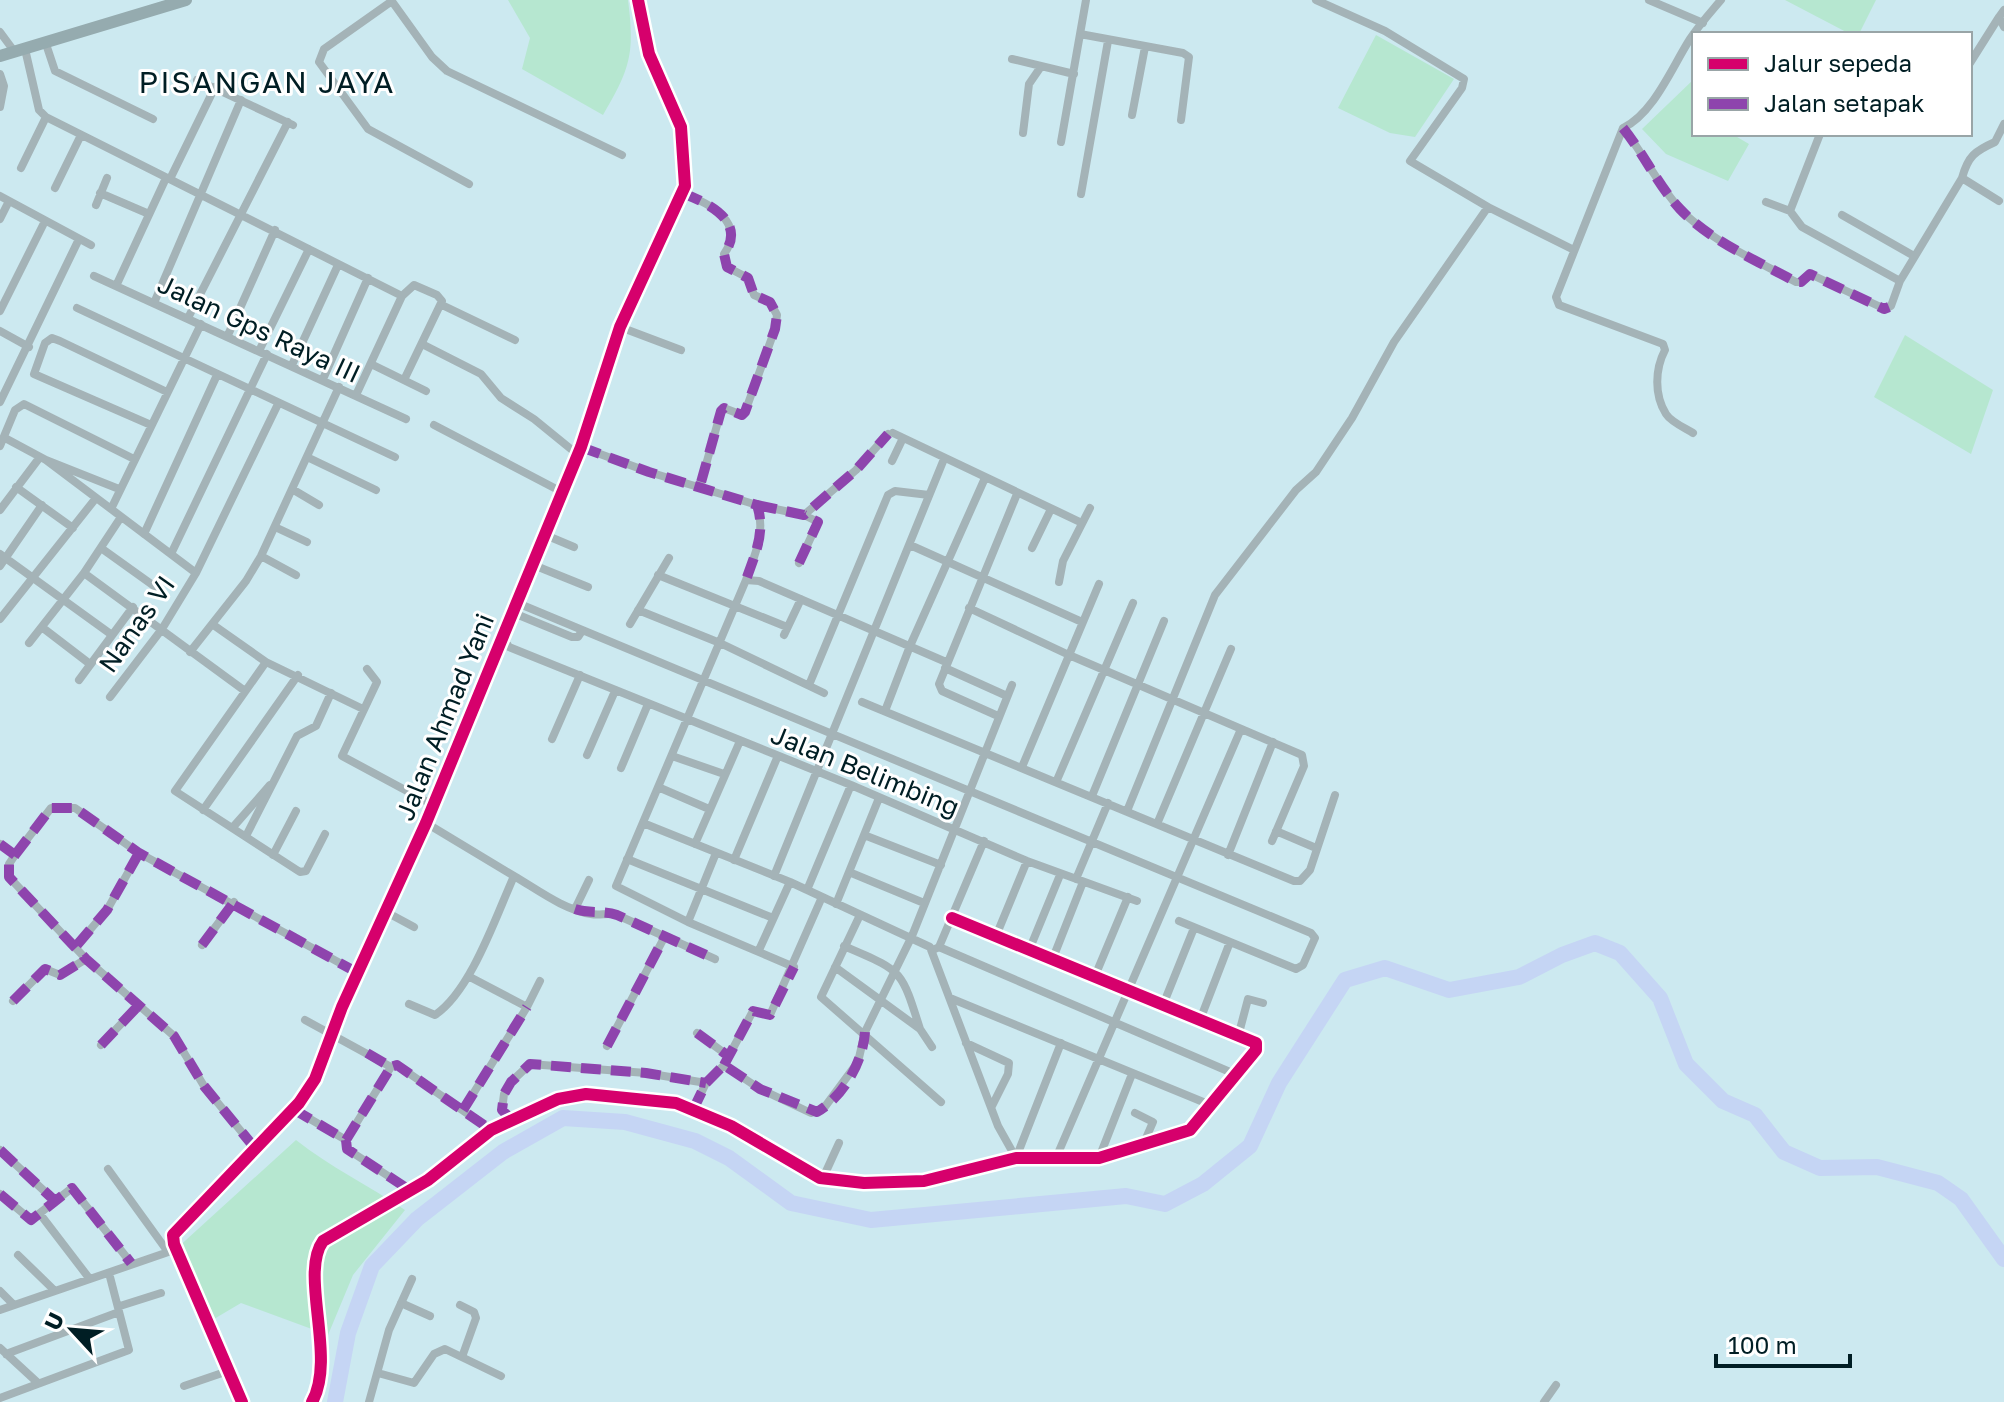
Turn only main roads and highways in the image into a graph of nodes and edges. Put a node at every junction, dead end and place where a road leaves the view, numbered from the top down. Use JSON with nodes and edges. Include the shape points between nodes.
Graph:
{"nodes":[{"id":1,"x":186,"y":0,"type":"edge"},
{"id":2,"x":0,"y":56,"type":"edge"}],
"edges":[{"from":1,"to":2,"type":"main road"}]}
